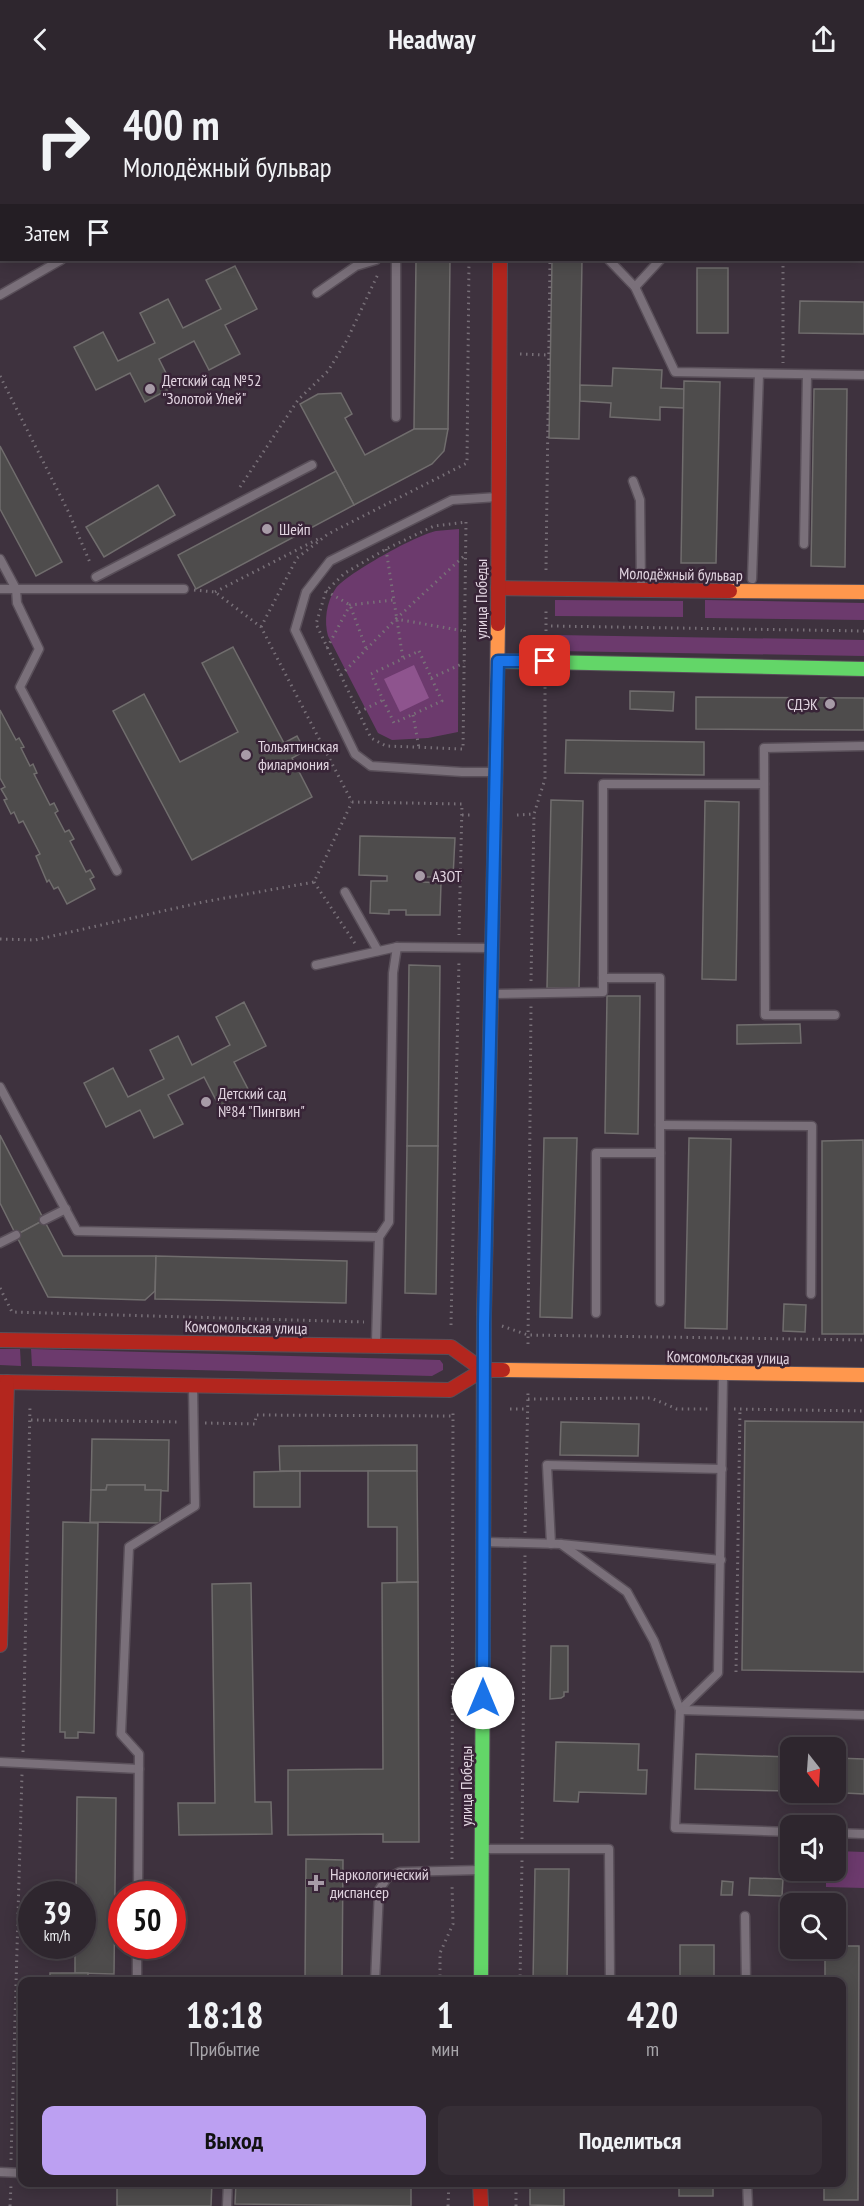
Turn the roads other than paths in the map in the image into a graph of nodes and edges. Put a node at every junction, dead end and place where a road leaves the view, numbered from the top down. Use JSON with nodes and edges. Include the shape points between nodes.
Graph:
{"nodes":[{"id":1,"x":396,"y":261,"type":"edge"},
{"id":2,"x":500,"y":261,"type":"edge"},
{"id":3,"x":610,"y":261,"type":"edge"},
{"id":4,"x":659,"y":261,"type":"edge"},
{"id":5,"x":46,"y":263,"type":"edge"},
{"id":6,"x":379,"y":263,"type":"edge"},
{"id":7,"x":635,"y":287,"type":"junction"},
{"id":8,"x":317,"y":293,"type":"dead end"},
{"id":9,"x":0,"y":295,"type":"edge"},
{"id":10,"x":759,"y":374,"type":"junction"},
{"id":11,"x":807,"y":375,"type":"junction"},
{"id":12,"x":864,"y":375,"type":"edge"},
{"id":13,"x":396,"y":417,"type":"dead end"},
{"id":14,"x":312,"y":465,"type":"dead end"},
{"id":15,"x":633,"y":481,"type":"dead end"},
{"id":16,"x":498,"y":497,"type":"junction"},
{"id":17,"x":804,"y":544,"type":"dead end"},
{"id":18,"x":0,"y":559,"type":"edge"},
{"id":19,"x":96,"y":577,"type":"road end"},
{"id":20,"x":752,"y":579,"type":"dead end"},
{"id":21,"x":498,"y":588,"type":"junction"},
{"id":22,"x":0,"y":589,"type":"edge"},
{"id":23,"x":16,"y":589,"type":"junction"},
{"id":24,"x":184,"y":589,"type":"road end"},
{"id":25,"x":641,"y":590,"type":"junction"},
{"id":26,"x":864,"y":592,"type":"edge"},
{"id":27,"x":498,"y":661,"type":"junction"},
{"id":28,"x":864,"y":669,"type":"edge"},
{"id":29,"x":864,"y":747,"type":"edge"},
{"id":30,"x":495,"y":772,"type":"junction"},
{"id":31,"x":764,"y":784,"type":"junction"},
{"id":32,"x":117,"y":871,"type":"dead end"},
{"id":33,"x":345,"y":892,"type":"dead end"},
{"id":34,"x":397,"y":947,"type":"junction"},
{"id":35,"x":491,"y":948,"type":"junction"},
{"id":36,"x":378,"y":951,"type":"junction"},
{"id":37,"x":316,"y":965,"type":"dead end"},
{"id":38,"x":603,"y":978,"type":"junction"},
{"id":39,"x":490,"y":994,"type":"junction"},
{"id":40,"x":835,"y":1015,"type":"dead end"},
{"id":41,"x":0,"y":1087,"type":"edge"},
{"id":42,"x":660,"y":1125,"type":"junction"},
{"id":43,"x":660,"y":1153,"type":"junction"},
{"id":44,"x":66,"y":1209,"type":"junction"},
{"id":45,"x":44,"y":1220,"type":"dead end"},
{"id":46,"x":16,"y":1235,"type":"dead end"},
{"id":47,"x":378,"y":1237,"type":"junction"},
{"id":48,"x":0,"y":1243,"type":"edge"},
{"id":49,"x":811,"y":1294,"type":"dead end"},
{"id":50,"x":660,"y":1302,"type":"dead end"},
{"id":51,"x":596,"y":1312,"type":"dead end"},
{"id":52,"x":0,"y":1340,"type":"edge"},
{"id":53,"x":376,"y":1346,"type":"junction"},
{"id":54,"x":483,"y":1370,"type":"junction"},
{"id":55,"x":723,"y":1373,"type":"junction"},
{"id":56,"x":864,"y":1375,"type":"edge"},
{"id":57,"x":4,"y":1382,"type":"edge"},
{"id":58,"x":193,"y":1385,"type":"junction"},
{"id":59,"x":722,"y":1469,"type":"junction"},
{"id":60,"x":483,"y":1542,"type":"junction"},
{"id":61,"x":556,"y":1544,"type":"junction"},
{"id":62,"x":721,"y":1560,"type":"junction"},
{"id":63,"x":0,"y":1645,"type":"edge"},
{"id":64,"x":680,"y":1710,"type":"junction"},
{"id":65,"x":864,"y":1715,"type":"edge"},
{"id":66,"x":0,"y":1762,"type":"edge"},
{"id":67,"x":139,"y":1769,"type":"junction"},
{"id":68,"x":780,"y":1832,"type":"edge"},
{"id":69,"x":846,"y":1833,"type":"edge"},
{"id":70,"x":864,"y":1834,"type":"edge"},
{"id":71,"x":482,"y":1849,"type":"junction"},
{"id":72,"x":482,"y":1869,"type":"junction"},
{"id":73,"x":138,"y":1881,"type":"edge"},
{"id":74,"x":745,"y":1916,"type":"dead end"},
{"id":75,"x":137,"y":1959,"type":"edge"},
{"id":76,"x":137,"y":1977,"type":"edge"},
{"id":77,"x":375,"y":1977,"type":"edge"},
{"id":78,"x":481,"y":1977,"type":"edge"},
{"id":79,"x":610,"y":1977,"type":"edge"},
{"id":80,"x":746,"y":1977,"type":"edge"},
{"id":81,"x":0,"y":2172,"type":"edge"},
{"id":82,"x":18,"y":2173,"type":"edge"},
{"id":83,"x":228,"y":2187,"type":"edge"},
{"id":84,"x":480,"y":2187,"type":"edge"},
{"id":85,"x":747,"y":2187,"type":"edge"},
{"id":86,"x":227,"y":2206,"type":"edge"},
{"id":87,"x":481,"y":2206,"type":"edge"},
{"id":88,"x":748,"y":2206,"type":"edge"}],
"edges":[{"from":1,"to":13,"type":"lane"},
{"from":2,"to":16,"type":"main road","name":"улица Победы"},
{"from":3,"to":7,"type":"lane"},
{"from":4,"to":7,"type":"lane"},
{"from":5,"to":9,"type":"lane"},
{"from":6,"to":8,"type":"lane","via":[[356,266]]},
{"from":7,"to":10,"type":"lane","via":[[675,372]]},
{"from":10,"to":11,"type":"lane"},
{"from":10,"to":20,"type":"lane"},
{"from":11,"to":12,"type":"lane"},
{"from":11,"to":17,"type":"lane"},
{"from":14,"to":19,"type":"lane"},
{"from":15,"to":25,"type":"lane","via":[[640,500]]},
{"from":16,"to":21,"type":"main road","name":"улица Победы"},
{"from":16,"to":30,"type":"lane","via":[[452,500],[330,561],[306,592],[295,630],[355,753],[371,766]]},
{"from":18,"to":23,"type":"lane"},
{"from":21,"to":25,"type":"main road","name":"Молодёжный бульвар"},
{"from":21,"to":27,"type":"main road","name":"улица Победы"},
{"from":22,"to":23,"type":"lane"},
{"from":23,"to":24,"type":"lane"},
{"from":23,"to":32,"type":"lane","via":[[17,603],[39,649],[20,687]]},
{"from":25,"to":26,"type":"main road","name":"Молодёжный бульвар"},
{"from":27,"to":28,"type":"main road"},
{"from":27,"to":30,"type":"main road","name":"улица Победы"},
{"from":29,"to":31,"type":"lane","via":[[764,748]]},
{"from":30,"to":35,"type":"main road","name":"улица Победы"},
{"from":31,"to":38,"type":"lane","via":[[603,783]]},
{"from":31,"to":40,"type":"lane","via":[[765,1015]]},
{"from":33,"to":36,"type":"lane"},
{"from":34,"to":35,"type":"lane"},
{"from":34,"to":36,"type":"lane"},
{"from":34,"to":47,"type":"lane","via":[[393,973],[389,1222]]},
{"from":35,"to":39,"type":"main road","name":"улица Победы"},
{"from":36,"to":37,"type":"lane"},
{"from":38,"to":39,"type":"lane","via":[[603,992]]},
{"from":38,"to":42,"type":"lane","via":[[660,978]]},
{"from":39,"to":54,"type":"main road","name":"улица Победы"},
{"from":41,"to":44,"type":"lane"},
{"from":42,"to":43,"type":"lane"},
{"from":42,"to":49,"type":"lane","via":[[812,1126]]},
{"from":43,"to":50,"type":"lane"},
{"from":43,"to":51,"type":"lane","via":[[596,1153]]},
{"from":44,"to":45,"type":"lane"},
{"from":44,"to":47,"type":"lane","via":[[77,1231]]},
{"from":46,"to":48,"type":"lane"},
{"from":47,"to":53,"type":"lane"},
{"from":52,"to":53,"type":"main road","name":"Комсомольская улица"},
{"from":53,"to":54,"type":"main road","name":"Комсомольская улица","via":[[451,1347]]},
{"from":54,"to":55,"type":"main road","name":"Комсомольская улица"},
{"from":54,"to":58,"type":"main road","via":[[450,1390]]},
{"from":54,"to":60,"type":"main road","name":"улица Победы"},
{"from":55,"to":56,"type":"main road","name":"Комсомольская улица"},
{"from":55,"to":59,"type":"lane"},
{"from":57,"to":58,"type":"main road"},
{"from":57,"to":63,"type":"main road"},
{"from":58,"to":67,"type":"lane","via":[[195,1506],[129,1547],[121,1734],[140,1754]]},
{"from":59,"to":61,"type":"lane","via":[[547,1465]]},
{"from":59,"to":62,"type":"lane"},
{"from":60,"to":61,"type":"lane"},
{"from":60,"to":71,"type":"main road","name":"улица Победы"},
{"from":61,"to":62,"type":"lane"},
{"from":61,"to":64,"type":"lane","via":[[627,1592],[654,1641]]},
{"from":62,"to":64,"type":"lane","via":[[718,1673]]},
{"from":64,"to":65,"type":"lane"},
{"from":64,"to":68,"type":"lane","via":[[675,1828]]},
{"from":66,"to":67,"type":"lane"},
{"from":67,"to":73,"type":"lane"},
{"from":69,"to":70,"type":"lane"},
{"from":71,"to":72,"type":"main road","name":"улица Победы"},
{"from":71,"to":79,"type":"lane","via":[[609,1849]]},
{"from":72,"to":77,"type":"lane","via":[[400,1872],[387,1878],[379,1890]]},
{"from":72,"to":78,"type":"main road","name":"улица Победы"},
{"from":74,"to":80,"type":"lane"},
{"from":75,"to":76,"type":"lane"},
{"from":81,"to":82,"type":"lane"},
{"from":83,"to":86,"type":"lane"},
{"from":84,"to":87,"type":"main road"},
{"from":85,"to":88,"type":"lane"}]}
